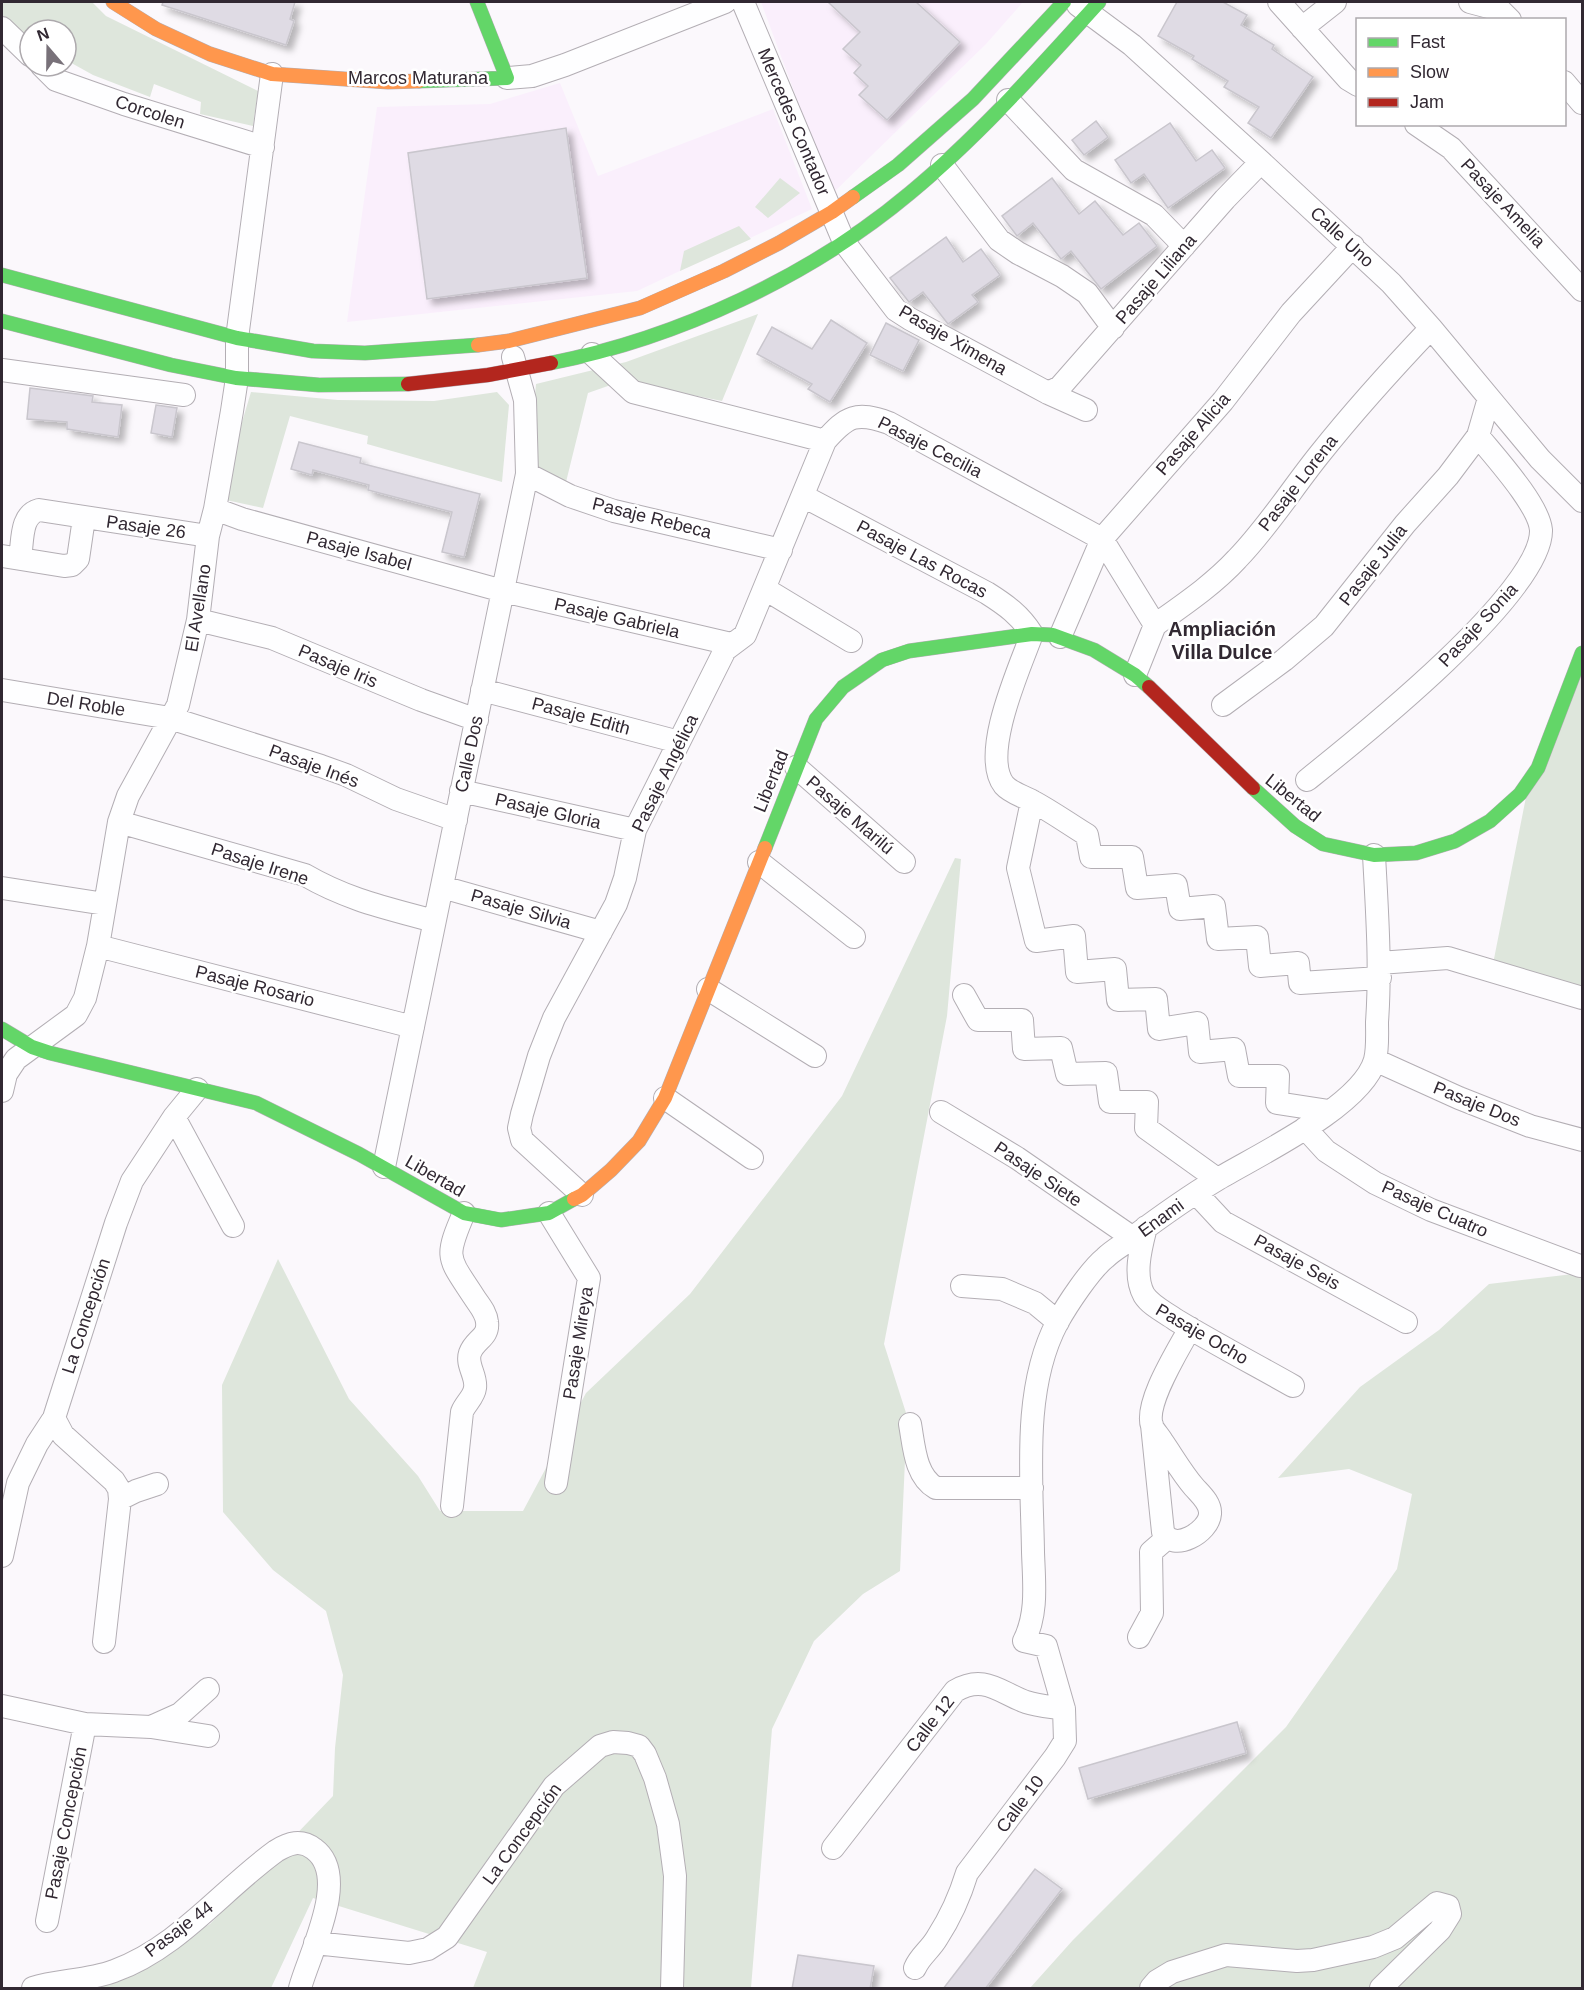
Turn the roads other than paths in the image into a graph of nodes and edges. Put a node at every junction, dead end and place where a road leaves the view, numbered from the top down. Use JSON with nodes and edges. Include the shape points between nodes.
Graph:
{"nodes":[{"id":1,"x":113,"y":2,"type":"edge"},
{"id":2,"x":477,"y":2,"type":"edge"},
{"id":3,"x":725,"y":2,"type":"edge"},
{"id":4,"x":743,"y":2,"type":"edge"},
{"id":5,"x":1064,"y":2,"type":"edge"},
{"id":6,"x":1279,"y":2,"type":"edge"},
{"id":7,"x":1335,"y":2,"type":"edge"},
{"id":8,"x":1470,"y":2,"type":"edge"},
{"id":9,"x":1087,"y":6,"type":"edge"},
{"id":10,"x":1508,"y":18,"type":"edge"},
{"id":11,"x":2,"y":28,"type":"edge"},
{"id":12,"x":1302,"y":28,"type":"junction"},
{"id":13,"x":18,"y":43,"type":"edge"},
{"id":14,"x":272,"y":74,"type":"junction"},
{"id":15,"x":54,"y":78,"type":"edge"},
{"id":16,"x":507,"y":78,"type":"junction"},
{"id":17,"x":1356,"y":84,"type":"edge"},
{"id":18,"x":1566,"y":84,"type":"edge"},
{"id":19,"x":1008,"y":100,"type":"junction"},
{"id":20,"x":1582,"y":103,"type":"edge"},
{"id":21,"x":1419,"y":126,"type":"edge"},
{"id":22,"x":263,"y":147,"type":"junction"},
{"id":23,"x":1261,"y":162,"type":"junction"},
{"id":24,"x":942,"y":165,"type":"junction"},
{"id":25,"x":832,"y":212,"type":"junction"},
{"id":26,"x":844,"y":242,"type":"junction"},
{"id":27,"x":1184,"y":246,"type":"junction"},
{"id":28,"x":1353,"y":246,"type":"junction"},
{"id":29,"x":2,"y":275,"type":"edge"},
{"id":30,"x":1582,"y":290,"type":"edge"},
{"id":31,"x":2,"y":321,"type":"edge"},
{"id":32,"x":1113,"y":328,"type":"junction"},
{"id":33,"x":1431,"y":328,"type":"junction"},
{"id":34,"x":237,"y":338,"type":"junction"},
{"id":35,"x":509,"y":341,"type":"junction"},
{"id":36,"x":592,"y":354,"type":"junction"},
{"id":37,"x":2,"y":370,"type":"edge"},
{"id":38,"x":517,"y":372,"type":"junction"},
{"id":39,"x":237,"y":378,"type":"junction"},
{"id":40,"x":1048,"y":393,"type":"junction"},
{"id":41,"x":184,"y":395,"type":"dead end"},
{"id":42,"x":1489,"y":398,"type":"junction"},
{"id":43,"x":1086,"y":410,"type":"dead end"},
{"id":44,"x":1478,"y":436,"type":"junction"},
{"id":45,"x":825,"y":441,"type":"junction"},
{"id":46,"x":527,"y":474,"type":"junction"},
{"id":47,"x":803,"y":496,"type":"junction"},
{"id":48,"x":1582,"y":501,"type":"edge"},
{"id":49,"x":215,"y":509,"type":"junction"},
{"id":50,"x":84,"y":518,"type":"junction"},
{"id":51,"x":208,"y":536,"type":"junction"},
{"id":52,"x":1102,"y":540,"type":"junction"},
{"id":53,"x":782,"y":550,"type":"junction"},
{"id":54,"x":11,"y":557,"type":"edge"},
{"id":55,"x":765,"y":589,"type":"junction"},
{"id":56,"x":503,"y":591,"type":"junction"},
{"id":57,"x":198,"y":620,"type":"junction"},
{"id":58,"x":1155,"y":625,"type":"junction"},
{"id":59,"x":1032,"y":634,"type":"junction"},
{"id":60,"x":1060,"y":638,"type":"junction"},
{"id":61,"x":850,"y":641,"type":"dead end"},
{"id":62,"x":731,"y":644,"type":"junction"},
{"id":63,"x":1582,"y":653,"type":"edge"},
{"id":64,"x":1135,"y":675,"type":"junction"},
{"id":65,"x":2,"y":690,"type":"edge"},
{"id":66,"x":482,"y":690,"type":"junction"},
{"id":67,"x":1222,"y":705,"type":"dead end"},
{"id":68,"x":170,"y":718,"type":"junction"},
{"id":69,"x":477,"y":720,"type":"junction"},
{"id":70,"x":680,"y":742,"type":"junction"},
{"id":71,"x":796,"y":768,"type":"junction"},
{"id":72,"x":1307,"y":780,"type":"dead end"},
{"id":73,"x":461,"y":791,"type":"junction"},
{"id":74,"x":1032,"y":801,"type":"junction"},
{"id":75,"x":456,"y":820,"type":"junction"},
{"id":76,"x":119,"y":822,"type":"junction"},
{"id":77,"x":635,"y":830,"type":"junction"},
{"id":78,"x":1374,"y":855,"type":"junction"},
{"id":79,"x":759,"y":862,"type":"junction"},
{"id":80,"x":904,"y":862,"type":"dead end"},
{"id":81,"x":442,"y":886,"type":"junction"},
{"id":82,"x":2,"y":888,"type":"edge"},
{"id":83,"x":105,"y":904,"type":"junction"},
{"id":84,"x":435,"y":921,"type":"junction"},
{"id":85,"x":601,"y":932,"type":"junction"},
{"id":86,"x":854,"y":937,"type":"dead end"},
{"id":87,"x":98,"y":946,"type":"junction"},
{"id":88,"x":1380,"y":971,"type":"junction"},
{"id":89,"x":708,"y":989,"type":"junction"},
{"id":90,"x":964,"y":995,"type":"dead end"},
{"id":91,"x":1582,"y":998,"type":"edge"},
{"id":92,"x":413,"y":1027,"type":"junction"},
{"id":93,"x":2,"y":1029,"type":"edge"},
{"id":94,"x":32,"y":1047,"type":"junction"},
{"id":95,"x":815,"y":1056,"type":"dead end"},
{"id":96,"x":1375,"y":1060,"type":"junction"},
{"id":97,"x":197,"y":1089,"type":"junction"},
{"id":98,"x":2,"y":1091,"type":"edge"},
{"id":99,"x":665,"y":1098,"type":"junction"},
{"id":100,"x":941,"y":1112,"type":"dead end"},
{"id":101,"x":1329,"y":1112,"type":"junction"},
{"id":102,"x":174,"y":1117,"type":"junction"},
{"id":103,"x":1305,"y":1128,"type":"junction"},
{"id":104,"x":1582,"y":1140,"type":"edge"},
{"id":105,"x":752,"y":1158,"type":"dead end"},
{"id":106,"x":384,"y":1167,"type":"junction"},
{"id":107,"x":1217,"y":1179,"type":"junction"},
{"id":108,"x":1196,"y":1193,"type":"junction"},
{"id":109,"x":582,"y":1195,"type":"junction"},
{"id":110,"x":464,"y":1213,"type":"junction"},
{"id":111,"x":549,"y":1213,"type":"junction"},
{"id":112,"x":233,"y":1226,"type":"dead end"},
{"id":113,"x":1139,"y":1232,"type":"junction"},
{"id":114,"x":1580,"y":1266,"type":"dead end"},
{"id":115,"x":962,"y":1286,"type":"dead end"},
{"id":116,"x":1058,"y":1322,"type":"junction"},
{"id":117,"x":1406,"y":1322,"type":"dead end"},
{"id":118,"x":1190,"y":1328,"type":"junction"},
{"id":119,"x":1293,"y":1386,"type":"dead end"},
{"id":120,"x":54,"y":1418,"type":"junction"},
{"id":121,"x":910,"y":1424,"type":"dead end"},
{"id":122,"x":1152,"y":1425,"type":"junction"},
{"id":123,"x":556,"y":1483,"type":"dead end"},
{"id":124,"x":157,"y":1484,"type":"dead end"},
{"id":125,"x":1032,"y":1488,"type":"junction"},
{"id":126,"x":120,"y":1499,"type":"junction"},
{"id":127,"x":452,"y":1506,"type":"dead end"},
{"id":128,"x":1166,"y":1539,"type":"junction"},
{"id":129,"x":2,"y":1556,"type":"edge"},
{"id":130,"x":1139,"y":1637,"type":"dead end"},
{"id":131,"x":1024,"y":1641,"type":"joint"},
{"id":132,"x":104,"y":1642,"type":"dead end"},
{"id":133,"x":208,"y":1689,"type":"dead end"},
{"id":134,"x":2,"y":1706,"type":"edge"},
{"id":135,"x":1064,"y":1709,"type":"junction"},
{"id":136,"x":85,"y":1724,"type":"junction"},
{"id":137,"x":151,"y":1727,"type":"junction"},
{"id":138,"x":208,"y":1736,"type":"dead end"},
{"id":139,"x":833,"y":1848,"type":"dead end"},
{"id":140,"x":47,"y":1921,"type":"dead end"},
{"id":141,"x":315,"y":1943,"type":"junction"},
{"id":142,"x":915,"y":1968,"type":"dead end"},
{"id":143,"x":33,"y":1989,"type":"edge"},
{"id":144,"x":300,"y":1989,"type":"edge"},
{"id":145,"x":672,"y":1989,"type":"edge"},
{"id":146,"x":1151,"y":1989,"type":"edge"},
{"id":147,"x":1381,"y":1989,"type":"edge"}],
"edges":[{"from":1,"to":14,"type":"street","name":"Marcos Maturana","via":[[210,54]]},
{"from":2,"to":16,"type":"street"},
{"from":3,"to":16,"type":"street","name":"Marcos Maturana","via":[[565,65],[532,76]]},
{"from":4,"to":25,"type":"street","name":"Mercedes Contador"},
{"from":5,"to":25,"type":"street","via":[[973,99],[898,165]]},
{"from":6,"to":12,"type":"street"},
{"from":7,"to":12,"type":"street"},
{"from":8,"to":10,"type":"street","via":[[1493,7]]},
{"from":9,"to":19,"type":"street"},
{"from":9,"to":23,"type":"street","name":"Calle Uno"},
{"from":11,"to":13,"type":"street"},
{"from":12,"to":17,"type":"street"},
{"from":14,"to":16,"type":"street","name":"Marcos Maturana","via":[[388,82]]},
{"from":14,"to":22,"type":"street","name":"El Avellano"},
{"from":15,"to":22,"type":"street","name":"Corcolen"},
{"from":18,"to":20,"type":"street"},
{"from":19,"to":24,"type":"street"},
{"from":19,"to":27,"type":"street","via":[[1074,170],[1154,215]]},
{"from":21,"to":30,"type":"street","name":"Pasaje Amelia","via":[[1451,148]]},
{"from":22,"to":34,"type":"street","name":"El Avellano"},
{"from":23,"to":27,"type":"street","name":"Pasaje Liliana"},
{"from":23,"to":28,"type":"street","name":"Calle Uno"},
{"from":24,"to":26,"type":"street","via":[[879,219]]},
{"from":24,"to":32,"type":"street","via":[[999,240],[1087,293]]},
{"from":25,"to":26,"type":"street","name":"Mercedes Contador"},
{"from":25,"to":35,"type":"street","via":[[724,271],[640,308]]},
{"from":26,"to":36,"type":"street","via":[[751,296],[701,319]]},
{"from":26,"to":40,"type":"street","name":"Pasaje Ximena","via":[[896,310]]},
{"from":27,"to":32,"type":"street","name":"Pasaje Liliana"},
{"from":28,"to":33,"type":"street","name":"Calle Uno"},
{"from":28,"to":52,"type":"street","name":"Pasaje Alicia","via":[[1291,313],[1223,401]]},
{"from":29,"to":34,"type":"street"},
{"from":31,"to":39,"type":"street","via":[[198,372]]},
{"from":32,"to":40,"type":"street","name":"Pasaje Liliana","via":[[1060,387]]},
{"from":33,"to":42,"type":"street","name":"Calle Uno"},
{"from":33,"to":58,"type":"street","name":"Pasaje Lorena","via":[[1359,406],[1237,560]]},
{"from":34,"to":35,"type":"street","via":[[313,351],[365,352]]},
{"from":34,"to":39,"type":"street","name":"El Avellano"},
{"from":35,"to":38,"type":"street","name":"Calle Dos"},
{"from":36,"to":38,"type":"street"},
{"from":36,"to":45,"type":"street","via":[[633,392]]},
{"from":37,"to":41,"type":"street"},
{"from":38,"to":39,"type":"street","via":[[367,386]]},
{"from":38,"to":46,"type":"street","name":"Calle Dos","via":[[525,400]]},
{"from":39,"to":49,"type":"street","name":"El Avellano"},
{"from":40,"to":43,"type":"street","name":"Pasaje Ximena"},
{"from":42,"to":44,"type":"street","name":"Pasaje Julia"},
{"from":42,"to":48,"type":"street","name":"Calle Uno","via":[[1540,459]]},
{"from":44,"to":67,"type":"street","name":"Pasaje Julia","via":[[1324,626]]},
{"from":44,"to":72,"type":"street","name":"Pasaje Sonia","via":[[1533,507],[1541,529],[1537,552],[1515,587],[1461,646],[1411,694]]},
{"from":45,"to":47,"type":"street","name":"Pasaje Angélica"},
{"from":45,"to":52,"type":"street","name":"Pasaje Cecilia","via":[[840,424],[870,416]]},
{"from":46,"to":53,"type":"street","name":"Pasaje Rebeca","via":[[570,496],[614,511]]},
{"from":46,"to":56,"type":"street","name":"Calle Dos"},
{"from":47,"to":53,"type":"street","name":"Pasaje Angélica"},
{"from":47,"to":59,"type":"street","name":"Pasaje Las Rocas","via":[[1009,606]]},
{"from":49,"to":51,"type":"street","name":"El Avellano"},
{"from":49,"to":56,"type":"street","name":"Pasaje Isabel"},
{"from":50,"to":51,"type":"street","name":"Pasaje 26"},
{"from":50,"to":54,"type":"street","name":"Pasaje 26","via":[[31,512]]},
{"from":50,"to":54,"type":"street","name":"Pasaje 26","via":[[78,559],[72,565]]},
{"from":51,"to":57,"type":"street","name":"El Avellano"},
{"from":52,"to":58,"type":"street"},
{"from":52,"to":60,"type":"street","name":"Pasaje Alicia"},
{"from":53,"to":55,"type":"street","name":"Pasaje Angélica"},
{"from":55,"to":61,"type":"street"},
{"from":55,"to":62,"type":"street","name":"Pasaje Angélica","via":[[746,635]]},
{"from":56,"to":62,"type":"street","name":"Pasaje Gabriela"},
{"from":56,"to":66,"type":"street","name":"Calle Dos"},
{"from":57,"to":68,"type":"street","name":"El Avellano","via":[[178,705]]},
{"from":57,"to":69,"type":"street","name":"Pasaje Iris","via":[[272,638]]},
{"from":58,"to":64,"type":"street"},
{"from":59,"to":60,"type":"street","name":"Libertad"},
{"from":59,"to":71,"type":"street","name":"Libertad","via":[[909,651],[882,660],[843,687],[816,719]]},
{"from":59,"to":74,"type":"street","via":[[1008,696],[996,750],[1004,784]]},
{"from":60,"to":64,"type":"street","name":"Libertad","via":[[1094,650]]},
{"from":62,"to":70,"type":"street","name":"Pasaje Angélica"},
{"from":63,"to":78,"type":"street","name":"Libertad","via":[[1538,768],[1520,794],[1490,821],[1455,841],[1416,853]]},
{"from":64,"to":78,"type":"street","name":"Libertad","via":[[1294,826],[1323,844]]},
{"from":65,"to":68,"type":"street","name":"Del Roble"},
{"from":66,"to":69,"type":"street","name":"Calle Dos"},
{"from":66,"to":70,"type":"street","name":"Pasaje Edith"},
{"from":68,"to":75,"type":"street","name":"Pasaje Inés","via":[[321,766],[396,800]]},
{"from":68,"to":76,"type":"street","name":"El Avellano","via":[[128,796]]},
{"from":69,"to":73,"type":"street","name":"Calle Dos"},
{"from":70,"to":77,"type":"street","name":"Pasaje Angélica"},
{"from":71,"to":79,"type":"street","name":"Libertad"},
{"from":71,"to":80,"type":"street","name":"Pasaje Marilú"},
{"from":73,"to":75,"type":"street","name":"Calle Dos"},
{"from":73,"to":77,"type":"street","name":"Pasaje Gloria"},
{"from":74,"to":88,"type":"street","via":[[1087,835],[1091,857],[1132,857],[1137,888],[1176,885],[1179,909],[1214,906],[1218,939],[1257,938],[1260,966],[1298,963],[1300,983]]},
{"from":74,"to":101,"type":"street","via":[[1018,868],[1036,940],[1074,936],[1077,972],[1115,969],[1118,1000],[1156,999],[1159,1029],[1197,1023],[1200,1052],[1234,1049],[1239,1076],[1278,1076],[1276,1103]]},
{"from":75,"to":81,"type":"street","name":"Calle Dos"},
{"from":76,"to":83,"type":"street","name":"El Avellano"},
{"from":76,"to":84,"type":"street","name":"Pasaje Irene","via":[[305,875],[356,900]]},
{"from":77,"to":85,"type":"street","name":"Pasaje Angélica","via":[[625,878]]},
{"from":78,"to":88,"type":"street","name":"Enami"},
{"from":79,"to":86,"type":"street"},
{"from":79,"to":89,"type":"street","name":"Libertad"},
{"from":81,"to":84,"type":"street","name":"Calle Dos"},
{"from":81,"to":85,"type":"street","name":"Pasaje Silvia"},
{"from":82,"to":83,"type":"street"},
{"from":83,"to":87,"type":"street","name":"El Avellano"},
{"from":84,"to":92,"type":"street","name":"Calle Dos"},
{"from":85,"to":109,"type":"street","name":"Pasaje Angélica","via":[[554,1018],[519,1128],[522,1140]]},
{"from":87,"to":92,"type":"street","name":"Pasaje Rosario"},
{"from":87,"to":94,"type":"street","name":"El Avellano","via":[[85,998],[76,1015]]},
{"from":88,"to":91,"type":"street","via":[[1448,958]]},
{"from":88,"to":96,"type":"street","name":"Enami"},
{"from":89,"to":95,"type":"street"},
{"from":89,"to":99,"type":"street","name":"Libertad"},
{"from":90,"to":107,"type":"street","via":[[978,1020],[1022,1020],[1024,1049],[1061,1048],[1067,1074],[1106,1073],[1110,1102],[1147,1102],[1146,1128]]},
{"from":92,"to":106,"type":"street","name":"Calle Dos"},
{"from":93,"to":94,"type":"street","name":"Libertad"},
{"from":94,"to":97,"type":"street","name":"Libertad"},
{"from":94,"to":98,"type":"street","name":"El Avellano","via":[[16,1059],[6,1074]]},
{"from":96,"to":101,"type":"street","name":"Enami","via":[[1353,1092]]},
{"from":96,"to":104,"type":"street","name":"Pasaje Dos","via":[[1530,1126]]},
{"from":97,"to":102,"type":"street","name":"La Concepción"},
{"from":97,"to":106,"type":"street","name":"Libertad","via":[[266,1107]]},
{"from":99,"to":105,"type":"street"},
{"from":99,"to":109,"type":"street","name":"Libertad","via":[[639,1141]]},
{"from":100,"to":113,"type":"street","name":"Pasaje Siete"},
{"from":101,"to":103,"type":"street","name":"Enami"},
{"from":102,"to":112,"type":"street"},
{"from":102,"to":120,"type":"street","name":"La Concepción","via":[[132,1181]]},
{"from":103,"to":107,"type":"street","name":"Enami"},
{"from":103,"to":114,"type":"street","name":"Pasaje Cuatro","via":[[1326,1151],[1375,1183],[1431,1210]]},
{"from":106,"to":110,"type":"street","name":"Libertad"},
{"from":107,"to":108,"type":"street","name":"Enami"},
{"from":108,"to":113,"type":"street","name":"Enami"},
{"from":108,"to":117,"type":"street","name":"Pasaje Seis","via":[[1223,1222]]},
{"from":109,"to":111,"type":"street","name":"Libertad"},
{"from":110,"to":111,"type":"street","name":"Libertad","via":[[501,1220]]},
{"from":110,"to":127,"type":"street","via":[[453,1238],[452,1263],[484,1311],[487,1328],[469,1354],[476,1387],[462,1412]]},
{"from":111,"to":123,"type":"street","name":"Pasaje Mireya","via":[[589,1278]]},
{"from":113,"to":116,"type":"street","name":"Enami","via":[[1104,1258]]},
{"from":113,"to":118,"type":"street","name":"Pasaje Ocho","via":[[1143,1293],[1150,1303]]},
{"from":115,"to":116,"type":"street","via":[[1002,1288],[1035,1303]]},
{"from":116,"to":125,"type":"street","name":"Enami","via":[[1037,1378]]},
{"from":118,"to":119,"type":"street","name":"Pasaje Ocho"},
{"from":118,"to":122,"type":"street","via":[[1160,1384],[1153,1404]]},
{"from":120,"to":126,"type":"street","via":[[63,1435],[114,1481]]},
{"from":120,"to":129,"type":"street","name":"La Concepción","via":[[18,1484]]},
{"from":121,"to":125,"type":"street","via":[[922,1475],[936,1488]]},
{"from":122,"to":128,"type":"street","via":[[1160,1520]]},
{"from":122,"to":128,"type":"street","via":[[1210,1510],[1207,1524],[1188,1539]]},
{"from":124,"to":126,"type":"street"},
{"from":125,"to":131,"type":"street","name":"Enami","via":[[1035,1605]]},
{"from":126,"to":132,"type":"street"},
{"from":128,"to":130,"type":"street","via":[[1151,1552],[1152,1613]]},
{"from":131,"to":135,"type":"street","name":"Calle 10","via":[[1046,1646]]},
{"from":133,"to":137,"type":"street","via":[[180,1714]]},
{"from":134,"to":136,"type":"street"},
{"from":135,"to":139,"type":"street","name":"Calle 12","via":[[1028,1702],[981,1683],[970,1683],[955,1691]]},
{"from":135,"to":142,"type":"street","name":"Calle 10","via":[[1065,1741],[967,1873],[936,1941]]},
{"from":136,"to":137,"type":"street"},
{"from":136,"to":140,"type":"street","name":"Pasaje Concepción"},
{"from":137,"to":138,"type":"street"},
{"from":141,"to":143,"type":"street","name":"Pasaje 44","via":[[330,1889],[327,1867],[314,1848],[301,1842],[276,1851],[163,1946],[132,1964],[93,1977]]},
{"from":141,"to":144,"type":"street"},
{"from":141,"to":145,"type":"street","name":"La Concepción","via":[[409,1953],[438,1943],[447,1937],[554,1786],[600,1746],[628,1743],[639,1746],[645,1754],[668,1824],[675,1876]]},
{"from":146,"to":147,"type":"street","via":[[1172,1972],[1226,1955],[1297,1961],[1373,1947],[1395,1938],[1437,1903],[1448,1906],[1450,1914],[1440,1930]]}]}
